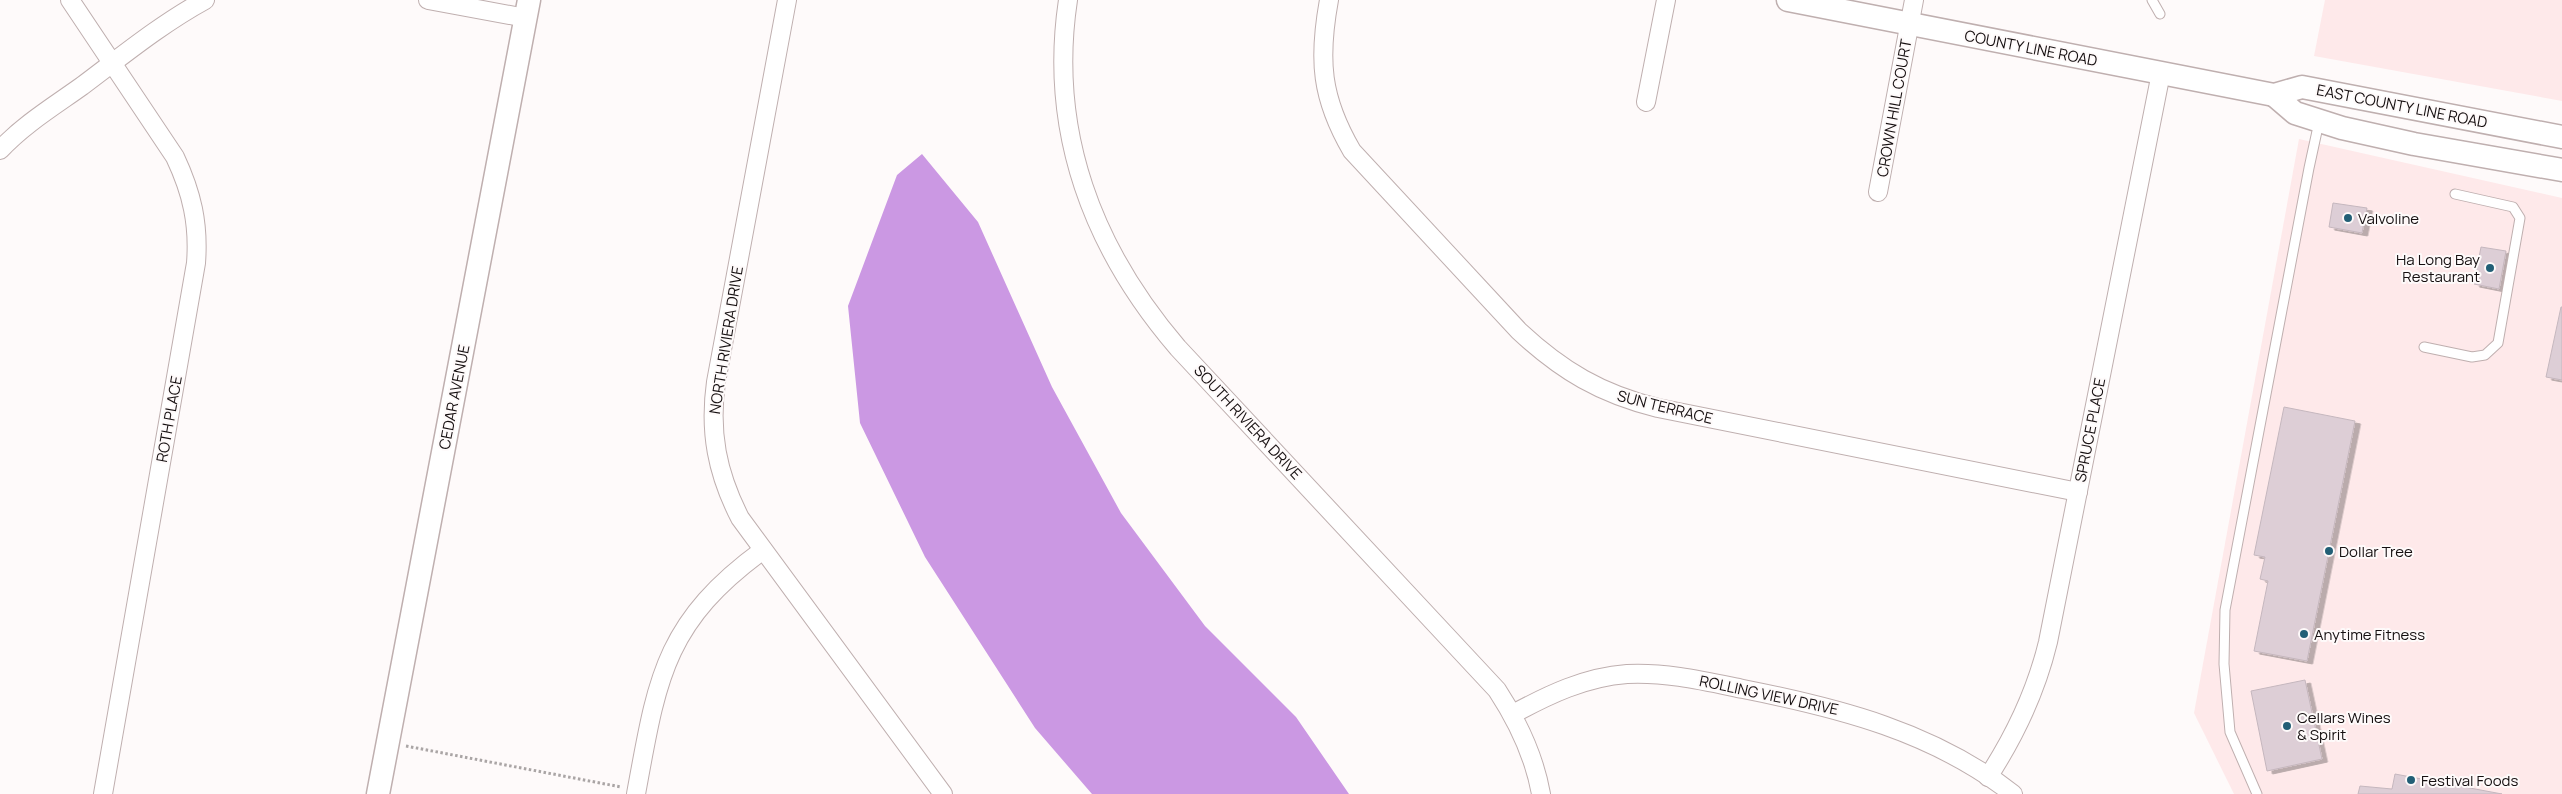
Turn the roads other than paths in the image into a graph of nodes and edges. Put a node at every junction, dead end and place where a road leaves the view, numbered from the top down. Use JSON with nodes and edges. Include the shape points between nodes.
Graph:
{"nodes":[{"id":1,"x":70,"y":0,"type":"edge"},
{"id":2,"x":205,"y":0,"type":"edge"},
{"id":3,"x":428,"y":0,"type":"edge"},
{"id":4,"x":787,"y":0,"type":"edge"},
{"id":5,"x":1068,"y":0,"type":"edge"},
{"id":6,"x":1329,"y":0,"type":"edge"},
{"id":7,"x":1666,"y":0,"type":"edge"},
{"id":8,"x":1788,"y":0,"type":"edge"},
{"id":9,"x":1914,"y":0,"type":"edge"},
{"id":10,"x":2152,"y":0,"type":"edge"},
{"id":11,"x":528,"y":9,"type":"edge"},
{"id":12,"x":2160,"y":14,"type":"dead end"},
{"id":13,"x":1910,"y":23,"type":"junction"},
{"id":14,"x":113,"y":63,"type":"junction"},
{"id":15,"x":2161,"y":73,"type":"junction"},
{"id":16,"x":2274,"y":95,"type":"junction"},
{"id":17,"x":1646,"y":102,"type":"dead end"},
{"id":18,"x":2320,"y":121,"type":"junction"},
{"id":19,"x":2562,"y":137,"type":"edge"},
{"id":20,"x":0,"y":150,"type":"edge"},
{"id":21,"x":2562,"y":170,"type":"edge"},
{"id":22,"x":1878,"y":192,"type":"dead end"},
{"id":23,"x":2455,"y":194,"type":"dead end"},
{"id":24,"x":2424,"y":347,"type":"dead end"},
{"id":25,"x":2078,"y":492,"type":"junction"},
{"id":26,"x":763,"y":550,"type":"junction"},
{"id":27,"x":1513,"y":714,"type":"junction"},
{"id":28,"x":1988,"y":777,"type":"junction"},
{"id":29,"x":636,"y":792,"type":"edge"},
{"id":30,"x":103,"y":794,"type":"edge"},
{"id":31,"x":378,"y":794,"type":"edge"},
{"id":32,"x":942,"y":794,"type":"edge"},
{"id":33,"x":1541,"y":794,"type":"edge"},
{"id":34,"x":2013,"y":794,"type":"edge"},
{"id":35,"x":2257,"y":794,"type":"edge"}],
"edges":[{"from":1,"to":14,"type":"street","name":"ROTH PLACE"},
{"from":2,"to":14,"type":"street"},
{"from":3,"to":11,"type":"street"},
{"from":4,"to":26,"type":"street","name":"NORTH RIVIERA DRIVE","via":[[712,409],[713,438],[727,491],[740,518]]},
{"from":5,"to":27,"type":"street","name":"SOUTH RIVIERA DRIVE","via":[[1064,62],[1066,106],[1074,150],[1085,192],[1121,272],[1178,348],[1477,665]]},
{"from":6,"to":25,"type":"street","name":"SUN TERRACE","via":[[1322,49],[1323,77],[1338,127],[1352,151],[1519,331],[1545,356],[1572,375],[1603,391],[1658,408]]},
{"from":7,"to":17,"type":"street"},
{"from":8,"to":13,"type":"street","name":"COUNTY LINE ROAD"},
{"from":9,"to":13,"type":"street","name":"CROWN HILL COURT"},
{"from":10,"to":12,"type":"lane"},
{"from":11,"to":31,"type":"street","name":"CEDAR AVENUE"},
{"from":13,"to":15,"type":"street","name":"COUNTY LINE ROAD"},
{"from":13,"to":22,"type":"street","name":"CROWN HILL COURT"},
{"from":14,"to":20,"type":"street","via":[[32,122]]},
{"from":14,"to":30,"type":"street","name":"ROTH PLACE","via":[[175,157],[187,181],[195,207],[198,237]]},
{"from":15,"to":16,"type":"street","name":"COUNTY LINE ROAD"},
{"from":15,"to":25,"type":"street","name":"SPRUCE PLACE"},
{"from":16,"to":18,"type":"street","name":"EAST COUNTY LINE ROAD","via":[[2296,113]]},
{"from":16,"to":19,"type":"street","name":"EAST COUNTY LINE ROAD","via":[[2302,87]]},
{"from":18,"to":21,"type":"street","name":"EAST COUNTY LINE ROAD","via":[[2375,136]]},
{"from":18,"to":35,"type":"lane","via":[[2225,610],[2224,664],[2230,732]]},
{"from":23,"to":24,"type":"lane","via":[[2513,207],[2520,218],[2498,343],[2485,355],[2472,357]]},
{"from":25,"to":28,"type":"street","name":"SPRUCE PLACE","via":[[2040,676],[2026,711]]},
{"from":26,"to":29,"type":"street","via":[[728,576],[707,597],[672,648],[656,694]]},
{"from":26,"to":32,"type":"street","name":"NORTH RIVIERA DRIVE"},
{"from":27,"to":28,"type":"street","name":"ROLLING VIEW DRIVE","via":[[1561,690],[1592,680],[1625,674],[1658,674],[1856,714],[1901,730],[1945,751]]},
{"from":27,"to":33,"type":"street","name":"SOUTH RIVIERA DRIVE","via":[[1527,744]]},
{"from":28,"to":34,"type":"street","name":"ROLLING VIEW DRIVE"}]}
